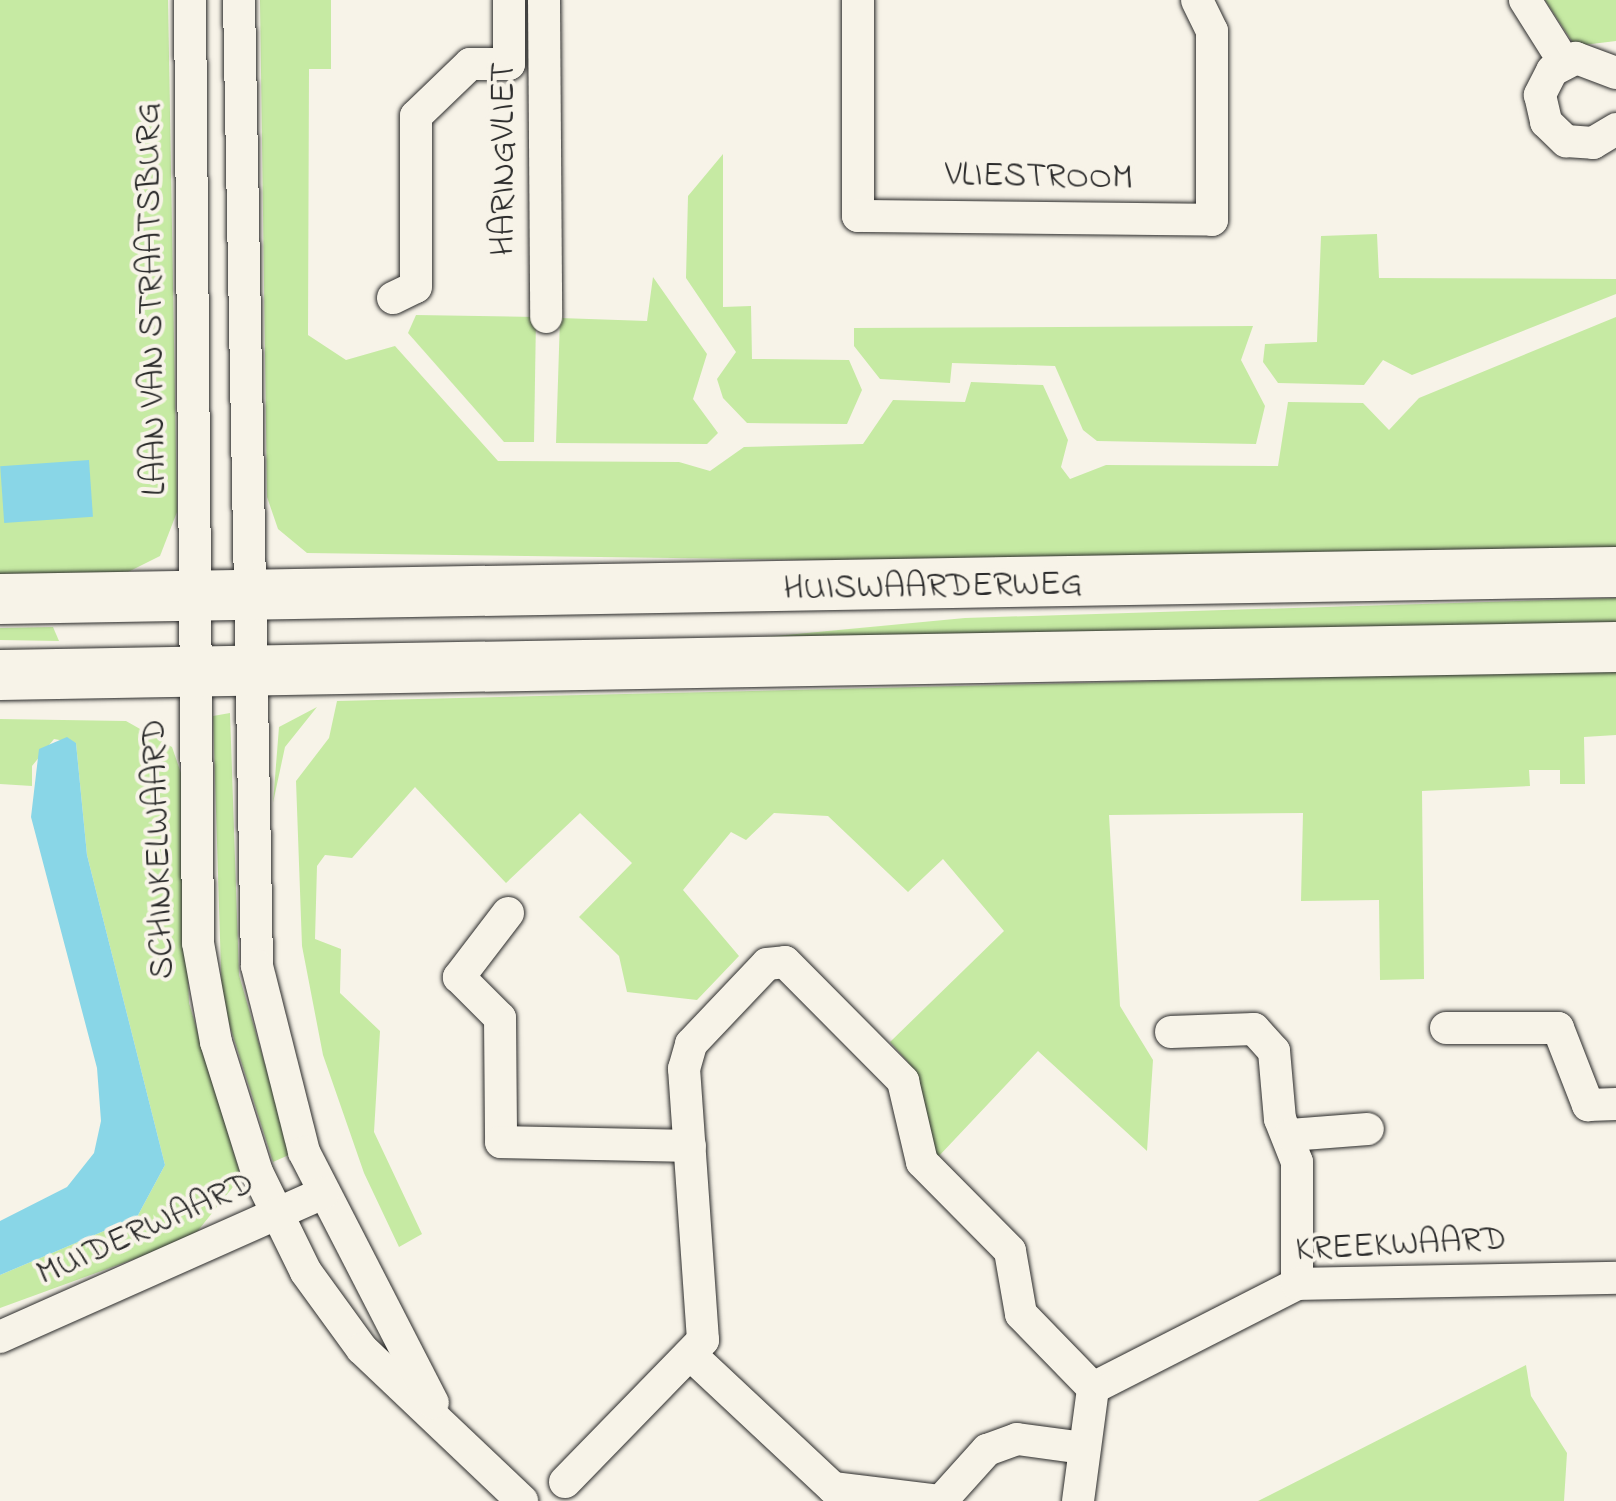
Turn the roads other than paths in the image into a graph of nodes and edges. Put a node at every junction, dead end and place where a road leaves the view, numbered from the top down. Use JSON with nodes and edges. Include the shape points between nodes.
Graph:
{"nodes":[{"id":1,"x":190,"y":0,"type":"edge"},
{"id":2,"x":239,"y":0,"type":"edge"},
{"id":3,"x":509,"y":0,"type":"edge"},
{"id":4,"x":544,"y":0,"type":"edge"},
{"id":5,"x":858,"y":0,"type":"edge"},
{"id":6,"x":1196,"y":0,"type":"edge"},
{"id":7,"x":1524,"y":0,"type":"edge"},
{"id":8,"x":1564,"y":62,"type":"junction"},
{"id":9,"x":1616,"y":74,"type":"edge"},
{"id":10,"x":1616,"y":129,"type":"edge"},
{"id":11,"x":393,"y":298,"type":"dead end"},
{"id":12,"x":546,"y":317,"type":"dead end"},
{"id":13,"x":1616,"y":572,"type":"edge"},
{"id":14,"x":249,"y":597,"type":"junction"},
{"id":15,"x":194,"y":598,"type":"junction"},
{"id":16,"x":0,"y":599,"type":"edge"},
{"id":17,"x":1616,"y":647,"type":"edge"},
{"id":18,"x":249,"y":670,"type":"junction"},
{"id":19,"x":194,"y":671,"type":"junction"},
{"id":20,"x":0,"y":675,"type":"edge"},
{"id":21,"x":508,"y":912,"type":"dead end"},
{"id":22,"x":1446,"y":1028,"type":"dead end"},
{"id":23,"x":1171,"y":1032,"type":"dead end"},
{"id":24,"x":1616,"y":1104,"type":"edge"},
{"id":25,"x":1368,"y":1128,"type":"dead end"},
{"id":26,"x":1290,"y":1134,"type":"junction"},
{"id":27,"x":690,"y":1146,"type":"junction"},
{"id":28,"x":323,"y":1193,"type":"junction"},
{"id":29,"x":277,"y":1217,"type":"junction"},
{"id":30,"x":1616,"y":1278,"type":"edge"},
{"id":31,"x":1298,"y":1284,"type":"junction"},
{"id":32,"x":0,"y":1338,"type":"edge"},
{"id":33,"x":692,"y":1356,"type":"junction"},
{"id":34,"x":1094,"y":1388,"type":"junction"},
{"id":35,"x":448,"y":1430,"type":"junction"},
{"id":36,"x":1084,"y":1448,"type":"junction"},
{"id":37,"x":565,"y":1482,"type":"dead end"},
{"id":38,"x":522,"y":1501,"type":"edge"},
{"id":39,"x":1078,"y":1501,"type":"edge"}],
"edges":[{"from":1,"to":15,"type":"street","name":"LAAN VAN STRAATSBURG"},
{"from":2,"to":14,"type":"street"},
{"from":3,"to":11,"type":"street","name":"HARINGVLIET","via":[[509,64],[470,64],[416,116],[416,287]]},
{"from":4,"to":12,"type":"street","name":"HARINGVLIET"},
{"from":5,"to":6,"type":"street","name":"VLIESTROOM","via":[[858,216],[1212,220],[1212,32]]},
{"from":7,"to":8,"type":"street"},
{"from":8,"to":9,"type":"street","via":[[1589,58]]},
{"from":8,"to":10,"type":"street","via":[[1540,96],[1546,122],[1579,144]]},
{"from":13,"to":14,"type":"highway","name":"HUISWAARDERWEG"},
{"from":14,"to":15,"type":"highway","name":"HUISWAARDERWEG"},
{"from":14,"to":18,"type":"street"},
{"from":15,"to":16,"type":"highway","name":"HUISWAARDERWEG"},
{"from":15,"to":19,"type":"street"},
{"from":17,"to":18,"type":"highway","name":"HUISWAARDERWEG"},
{"from":18,"to":19,"type":"highway","name":"HUISWAARDERWEG"},
{"from":18,"to":28,"type":"street","name":"SCHINKELWAARD","via":[[256,966],[293,1116]]},
{"from":19,"to":20,"type":"highway","name":"HUISWAARDERWEG"},
{"from":19,"to":29,"type":"street","name":"SCHINKELWAARD","via":[[204,988]]},
{"from":21,"to":27,"type":"street","via":[[459,977],[500,1018],[501,1142]]},
{"from":22,"to":24,"type":"street","via":[[1558,1028],[1588,1105]]},
{"from":23,"to":26,"type":"street","via":[[1254,1030],[1274,1050]]},
{"from":25,"to":26,"type":"street"},
{"from":26,"to":31,"type":"street"},
{"from":27,"to":33,"type":"street","via":[[703,1340]]},
{"from":27,"to":34,"type":"street","via":[[691,1044],[766,964],[785,962],[903,1080],[922,1162],[1010,1251],[1020,1314]]},
{"from":28,"to":29,"type":"street","name":"MUIDERWAARD"},
{"from":28,"to":35,"type":"street","name":"SCHINKELWAARD"},
{"from":29,"to":32,"type":"street","name":"MUIDERWAARD"},
{"from":29,"to":35,"type":"street","name":"SCHINKELWAARD","via":[[362,1349]]},
{"from":30,"to":31,"type":"street","name":"KREEKWAARD"},
{"from":31,"to":34,"type":"street","name":"KREEKWAARD"},
{"from":33,"to":36,"type":"street","via":[[833,1488],[942,1501],[987,1450],[1017,1439]]},
{"from":33,"to":37,"type":"street"},
{"from":34,"to":36,"type":"street"},
{"from":35,"to":38,"type":"street","name":"SCHINKELWAARD"},
{"from":36,"to":39,"type":"street"}]}
